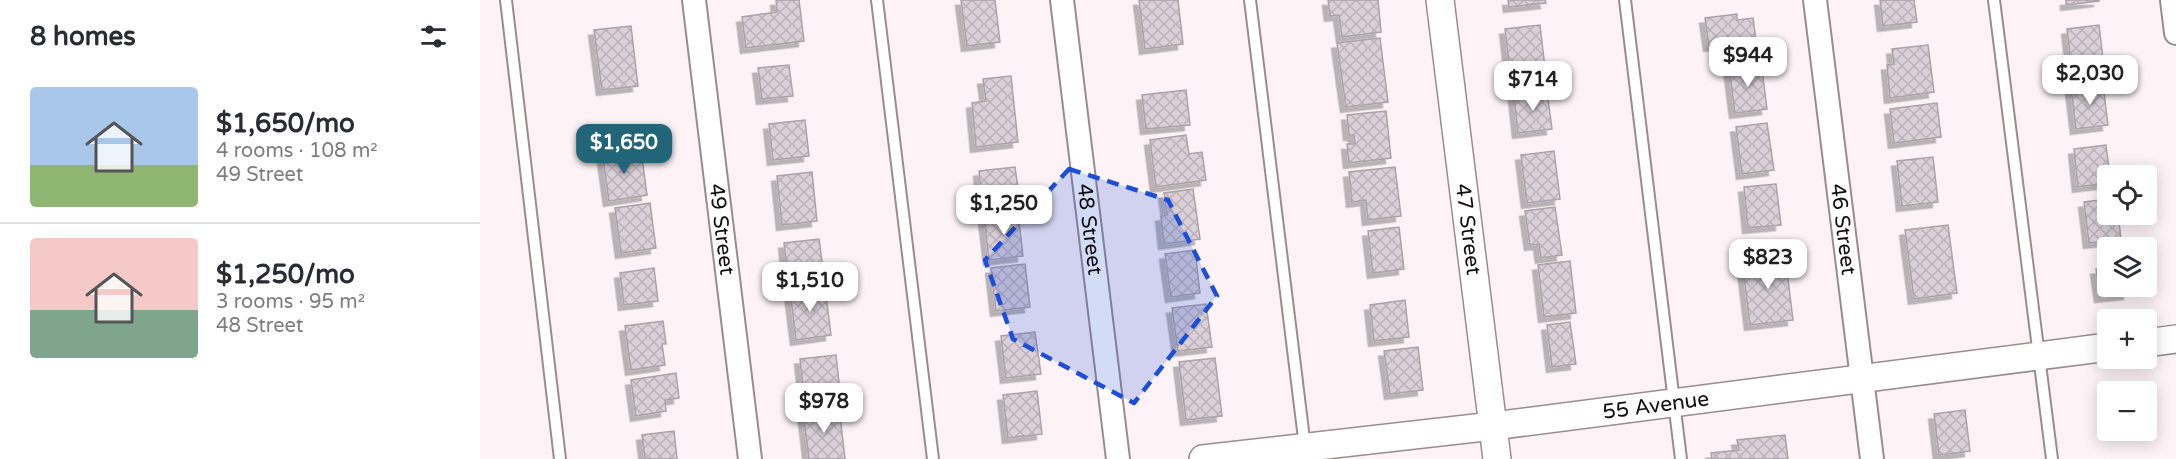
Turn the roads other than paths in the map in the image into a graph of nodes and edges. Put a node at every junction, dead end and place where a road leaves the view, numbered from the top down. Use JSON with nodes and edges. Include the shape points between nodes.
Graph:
{"nodes":[{"id":1,"x":506,"y":0,"type":"edge"},
{"id":2,"x":694,"y":0,"type":"edge"},
{"id":3,"x":877,"y":0,"type":"edge"},
{"id":4,"x":1062,"y":0,"type":"edge"},
{"id":5,"x":1250,"y":0,"type":"edge"},
{"id":6,"x":1440,"y":0,"type":"edge"},
{"id":7,"x":1625,"y":0,"type":"edge"},
{"id":8,"x":1815,"y":0,"type":"edge"},
{"id":9,"x":1994,"y":0,"type":"edge"},
{"id":10,"x":2172,"y":0,"type":"edge"},
{"id":11,"x":2176,"y":33,"type":"edge"},
{"id":12,"x":2176,"y":339,"type":"edge"},
{"id":13,"x":2157,"y":341,"type":"edge"},
{"id":14,"x":2097,"y":348,"type":"edge"},
{"id":15,"x":2039,"y":356,"type":"junction"},
{"id":16,"x":1862,"y":377,"type":"junction"},
{"id":17,"x":1674,"y":402,"type":"junction"},
{"id":18,"x":1493,"y":426,"type":"junction"},
{"id":19,"x":1306,"y":453,"type":"edge"},
{"id":20,"x":560,"y":459,"type":"edge"},
{"id":21,"x":750,"y":459,"type":"edge"},
{"id":22,"x":933,"y":459,"type":"edge"},
{"id":23,"x":1118,"y":459,"type":"edge"},
{"id":24,"x":1203,"y":459,"type":"edge"},
{"id":25,"x":1497,"y":459,"type":"edge"},
{"id":26,"x":1681,"y":459,"type":"edge"},
{"id":27,"x":1872,"y":459,"type":"edge"},
{"id":28,"x":2052,"y":459,"type":"edge"}],
"edges":[{"from":1,"to":20,"type":"lane"},
{"from":2,"to":21,"type":"street","name":"49 Street"},
{"from":3,"to":22,"type":"lane"},
{"from":4,"to":23,"type":"street","name":"48 Street"},
{"from":5,"to":19,"type":"lane"},
{"from":6,"to":18,"type":"street","name":"47 Street"},
{"from":7,"to":17,"type":"lane"},
{"from":8,"to":16,"type":"street","name":"46 Street"},
{"from":9,"to":15,"type":"lane"},
{"from":10,"to":11,"type":"street"},
{"from":12,"to":13,"type":"street"},
{"from":14,"to":15,"type":"street","name":"55 Avenue"},
{"from":15,"to":16,"type":"street","name":"55 Avenue"},
{"from":15,"to":28,"type":"lane"},
{"from":16,"to":17,"type":"street","name":"55 Avenue"},
{"from":16,"to":27,"type":"street","name":"46 Street"},
{"from":17,"to":18,"type":"street","name":"55 Avenue"},
{"from":17,"to":26,"type":"lane"},
{"from":18,"to":19,"type":"street","name":"55 Avenue"},
{"from":18,"to":25,"type":"street","name":"47 Street"},
{"from":19,"to":24,"type":"street","name":"55 Avenue"}]}
